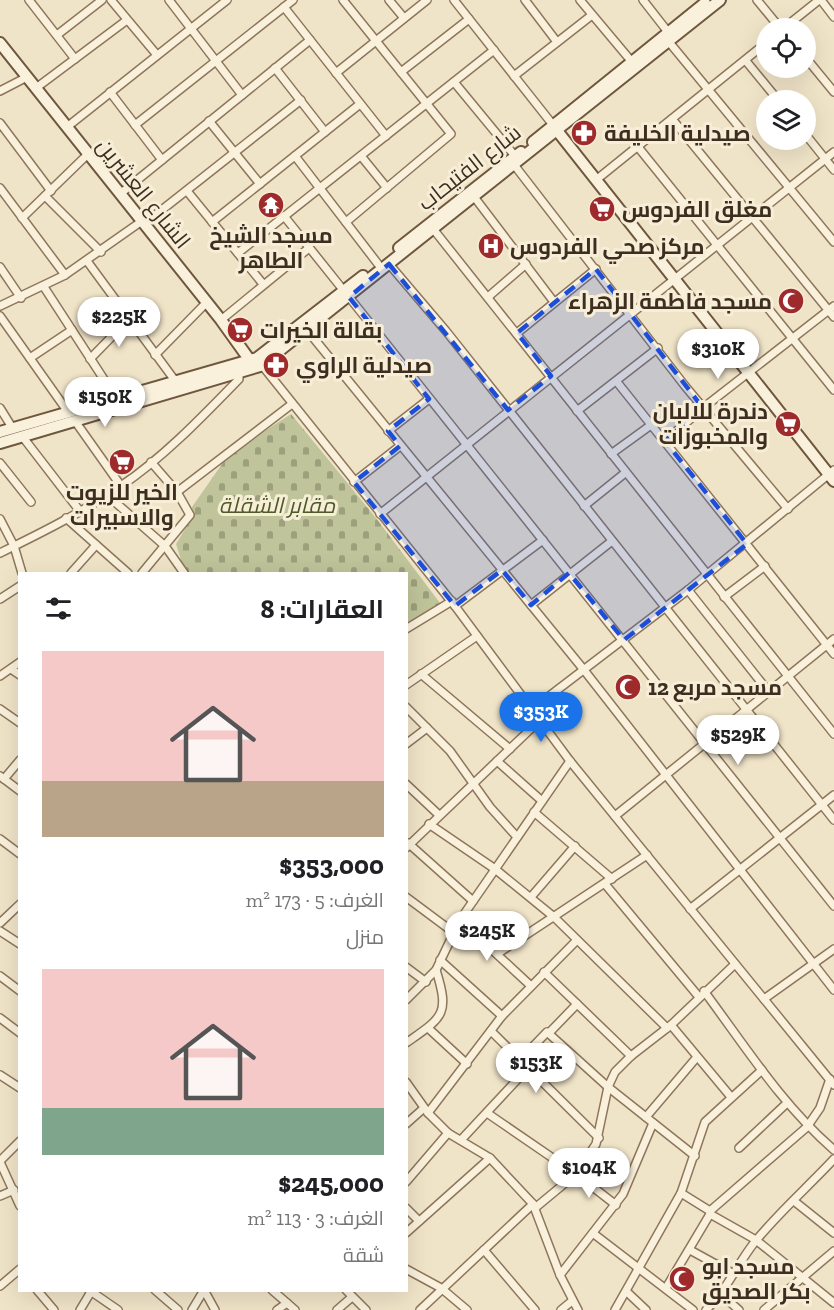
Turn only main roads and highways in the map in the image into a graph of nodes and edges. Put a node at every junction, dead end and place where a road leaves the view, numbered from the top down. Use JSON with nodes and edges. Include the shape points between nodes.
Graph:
{"nodes":[{"id":1,"x":709,"y":0,"type":"edge"},
{"id":2,"x":720,"y":0,"type":"edge"},
{"id":3,"x":668,"y":37,"type":"junction"},
{"id":4,"x":0,"y":43,"type":"edge"},
{"id":5,"x":556,"y":128,"type":"junction"},
{"id":6,"x":515,"y":161,"type":"junction"},
{"id":7,"x":384,"y":264,"type":"junction"},
{"id":8,"x":346,"y":294,"type":"junction"},
{"id":9,"x":256,"y":363,"type":"junction"},
{"id":10,"x":200,"y":380,"type":"junction"},
{"id":11,"x":0,"y":432,"type":"edge"},
{"id":12,"x":0,"y":443,"type":"edge"},
{"id":13,"x":832,"y":475,"type":"edge"}],
"edges":[{"from":1,"to":3,"type":"main road","name":"شارع الفتيحاب"},
{"from":2,"to":3,"type":"main road"},
{"from":3,"to":5,"type":"main road","name":"شارع الفتيحاب","via":[[632,62]]},
{"from":3,"to":5,"type":"main road","name":"شارع الفتيحاب","via":[[660,49]]},
{"from":4,"to":9,"type":"main road","name":"الشارع العشرين"},
{"from":5,"to":6,"type":"main road","name":"شارع الفتيحاب"},
{"from":5,"to":13,"type":"main road"},
{"from":6,"to":7,"type":"main road","name":"شارع الفتيحاب"},
{"from":6,"to":7,"type":"main road","name":"شارع الفتيحاب","via":[[475,198]]},
{"from":7,"to":8,"type":"main road","name":"شارع الفتيحاب"},
{"from":8,"to":9,"type":"main road","name":"شارع الفتيحاب"},
{"from":8,"to":9,"type":"main road","name":"شارع الفتيحاب","via":[[307,330]]},
{"from":9,"to":10,"type":"main road"},
{"from":10,"to":11,"type":"main road","via":[[176,382]]},
{"from":10,"to":12,"type":"main road"}]}
